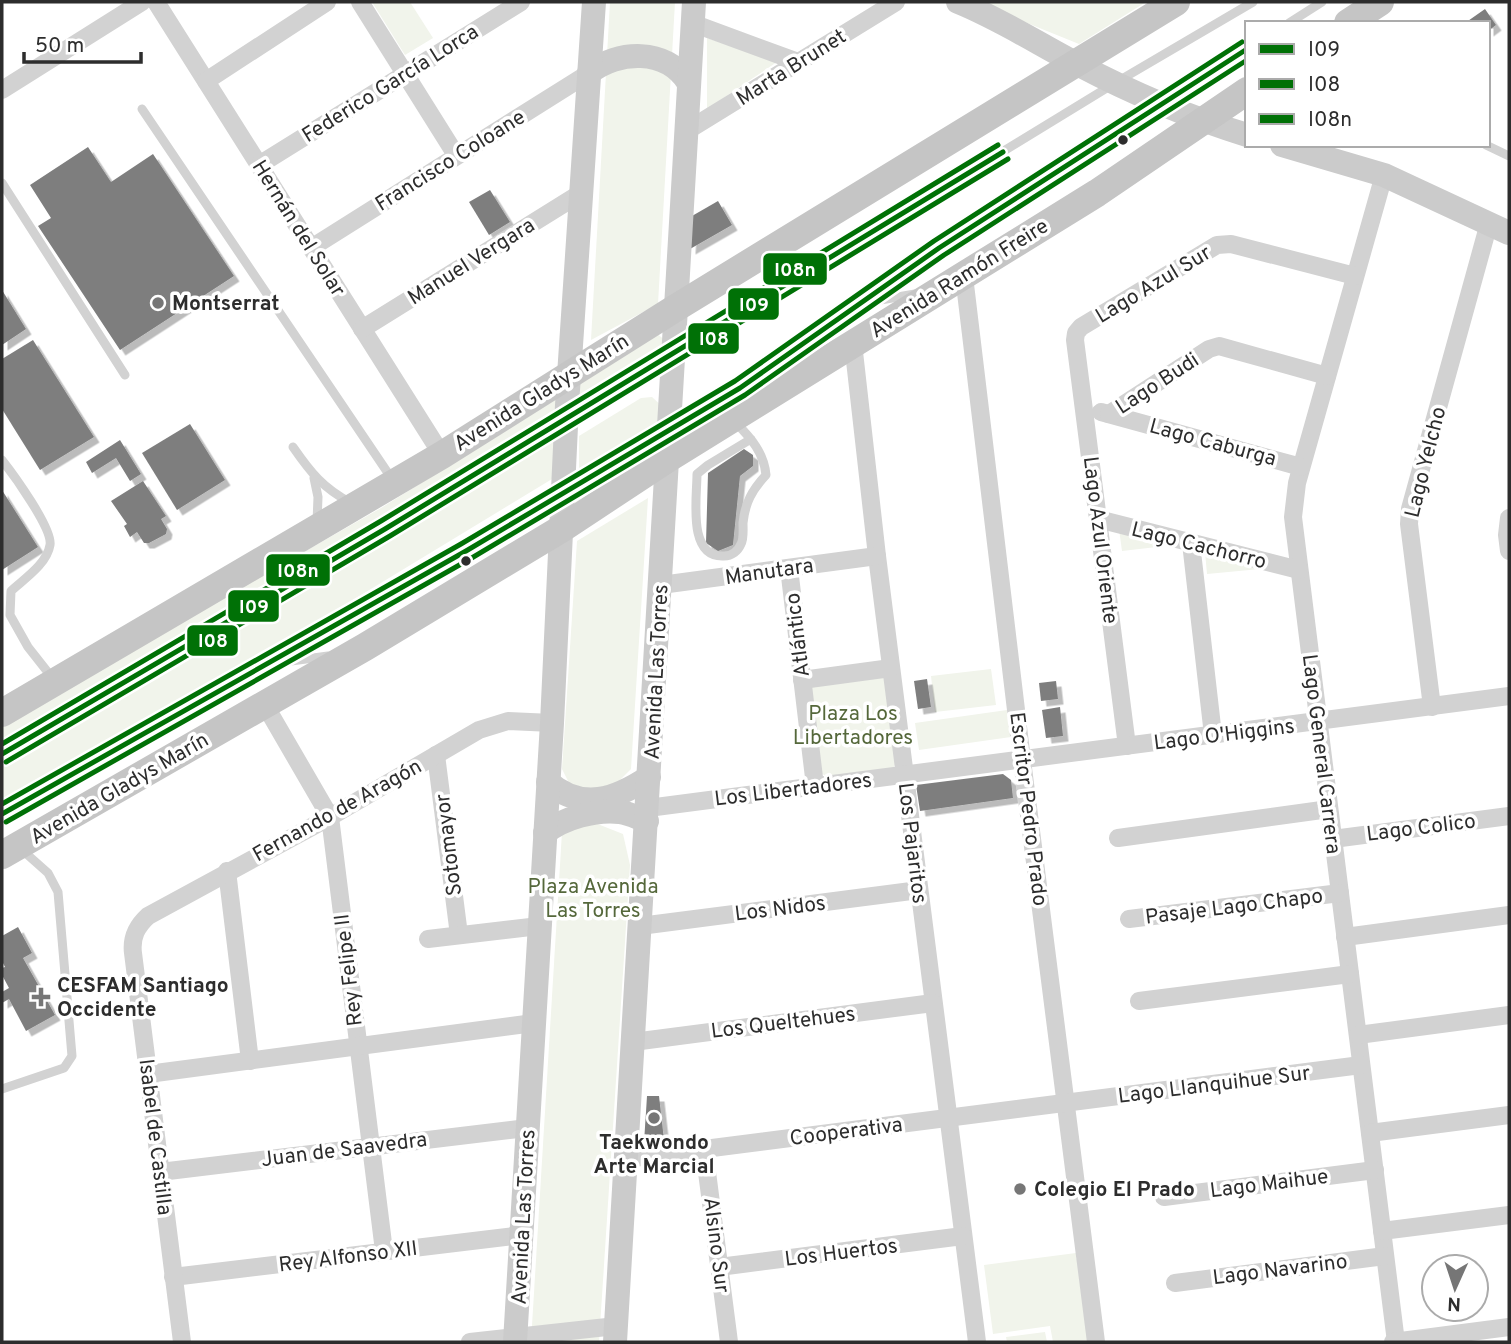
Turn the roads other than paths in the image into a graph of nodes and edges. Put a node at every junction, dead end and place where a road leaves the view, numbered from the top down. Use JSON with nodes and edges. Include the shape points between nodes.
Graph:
{"nodes":[{"id":1,"x":142,"y":2,"type":"edge"},
{"id":2,"x":156,"y":2,"type":"edge"},
{"id":3,"x":327,"y":2,"type":"edge"},
{"id":4,"x":360,"y":2,"type":"edge"},
{"id":5,"x":522,"y":2,"type":"edge"},
{"id":6,"x":593,"y":2,"type":"edge"},
{"id":7,"x":897,"y":2,"type":"edge"},
{"id":8,"x":958,"y":2,"type":"edge"},
{"id":9,"x":1176,"y":2,"type":"edge"},
{"id":10,"x":1253,"y":2,"type":"edge"},
{"id":11,"x":1322,"y":2,"type":"edge"},
{"id":12,"x":1380,"y":2,"type":"edge"},
{"id":13,"x":693,"y":13,"type":"edge"},
{"id":14,"x":1292,"y":21,"type":"edge"},
{"id":15,"x":1351,"y":21,"type":"edge"},
{"id":16,"x":1245,"y":50,"type":"edge"},
{"id":17,"x":798,"y":62,"type":"junction"},
{"id":18,"x":1075,"y":63,"type":"junction"},
{"id":19,"x":589,"y":73,"type":"junction"},
{"id":20,"x":405,"y":74,"type":"junction"},
{"id":21,"x":206,"y":81,"type":"junction"},
{"id":22,"x":688,"y":82,"type":"junction"},
{"id":23,"x":1115,"y":83,"type":"junction"},
{"id":24,"x":2,"y":90,"type":"edge"},
{"id":25,"x":1243,"y":94,"type":"edge"},
{"id":26,"x":1159,"y":104,"type":"junction"},
{"id":27,"x":142,"y":109,"type":"dead end"},
{"id":28,"x":1203,"y":121,"type":"junction"},
{"id":29,"x":685,"y":132,"type":"junction"},
{"id":30,"x":1245,"y":132,"type":"edge"},
{"id":31,"x":1245,"y":134,"type":"edge"},
{"id":32,"x":1289,"y":147,"type":"edge"},
{"id":33,"x":1490,"y":147,"type":"edge"},
{"id":34,"x":456,"y":155,"type":"junction"},
{"id":35,"x":1509,"y":156,"type":"edge"},
{"id":36,"x":259,"y":165,"type":"junction"},
{"id":37,"x":1384,"y":175,"type":"junction"},
{"id":38,"x":2,"y":184,"type":"edge"},
{"id":39,"x":581,"y":193,"type":"junction"},
{"id":40,"x":1499,"y":228,"type":"edge"},
{"id":41,"x":311,"y":248,"type":"junction"},
{"id":42,"x":1355,"y":276,"type":"junction"},
{"id":43,"x":955,"y":282,"type":"junction"},
{"id":44,"x":858,"y":304,"type":"junction"},
{"id":45,"x":674,"y":309,"type":"junction"},
{"id":46,"x":362,"y":329,"type":"junction"},
{"id":47,"x":1076,"y":333,"type":"joint"},
{"id":48,"x":853,"y":343,"type":"junction"},
{"id":49,"x":671,"y":356,"type":"junction"},
{"id":50,"x":569,"y":374,"type":"junction"},
{"id":51,"x":125,"y":375,"type":"dead end"},
{"id":52,"x":1327,"y":376,"type":"junction"},
{"id":53,"x":1084,"y":408,"type":"junction"},
{"id":54,"x":1108,"y":414,"type":"junction"},
{"id":55,"x":566,"y":420,"type":"junction"},
{"id":56,"x":742,"y":429,"type":"junction"},
{"id":57,"x":669,"y":431,"type":"junction"},
{"id":58,"x":293,"y":447,"type":"dead end"},
{"id":59,"x":442,"y":455,"type":"junction"},
{"id":60,"x":667,"y":459,"type":"junction"},
{"id":61,"x":2,"y":460,"type":"edge"},
{"id":62,"x":1301,"y":467,"type":"junction"},
{"id":63,"x":313,"y":476,"type":"junction"},
{"id":64,"x":395,"y":483,"type":"junction"},
{"id":65,"x":562,"y":495,"type":"junction"},
{"id":66,"x":355,"y":506,"type":"junction"},
{"id":67,"x":1509,"y":518,"type":"edge"},
{"id":68,"x":1098,"y":519,"type":"junction"},
{"id":69,"x":317,"y":527,"type":"junction"},
{"id":70,"x":561,"y":529,"type":"junction"},
{"id":71,"x":1191,"y":543,"type":"junction"},
{"id":72,"x":1509,"y":551,"type":"edge"},
{"id":73,"x":877,"y":556,"type":"junction"},
{"id":74,"x":789,"y":568,"type":"junction"},
{"id":75,"x":1299,"y":570,"type":"junction"},
{"id":76,"x":661,"y":585,"type":"junction"},
{"id":77,"x":365,"y":648,"type":"junction"},
{"id":78,"x":264,"y":665,"type":"junction"},
{"id":79,"x":891,"y":668,"type":"junction"},
{"id":80,"x":802,"y":680,"type":"junction"},
{"id":81,"x":55,"y":681,"type":"junction"},
{"id":82,"x":1509,"y":696,"type":"edge"},
{"id":83,"x":265,"y":705,"type":"junction"},
{"id":84,"x":1432,"y":706,"type":"junction"},
{"id":85,"x":2,"y":713,"type":"edge"},
{"id":86,"x":1318,"y":722,"type":"junction"},
{"id":87,"x":552,"y":723,"type":"junction"},
{"id":88,"x":1213,"y":735,"type":"junction"},
{"id":89,"x":1127,"y":746,"type":"junction"},
{"id":90,"x":2,"y":754,"type":"edge"},
{"id":91,"x":436,"y":755,"type":"junction"},
{"id":92,"x":1022,"y":760,"type":"junction"},
{"id":93,"x":905,"y":775,"type":"junction"},
{"id":94,"x":649,"y":777,"type":"junction"},
{"id":95,"x":548,"y":782,"type":"junction"},
{"id":96,"x":815,"y":786,"type":"junction"},
{"id":97,"x":1329,"y":809,"type":"junction"},
{"id":98,"x":2,"y":814,"type":"edge"},
{"id":99,"x":647,"y":814,"type":"junction"},
{"id":100,"x":1509,"y":816,"type":"edge"},
{"id":101,"x":330,"y":817,"type":"junction"},
{"id":102,"x":545,"y":833,"type":"junction"},
{"id":103,"x":1118,"y":838,"type":"dead end"},
{"id":104,"x":1333,"y":839,"type":"junction"},
{"id":105,"x":9,"y":850,"type":"edge"},
{"id":106,"x":227,"y":872,"type":"junction"},
{"id":107,"x":919,"y":890,"type":"junction"},
{"id":108,"x":1340,"y":893,"type":"junction"},
{"id":109,"x":1509,"y":915,"type":"edge"},
{"id":110,"x":1129,"y":919,"type":"dead end"},
{"id":111,"x":539,"y":926,"type":"junction"},
{"id":112,"x":640,"y":926,"type":"junction"},
{"id":113,"x":135,"y":932,"type":"joint"},
{"id":114,"x":459,"y":936,"type":"junction"},
{"id":115,"x":1345,"y":937,"type":"junction"},
{"id":116,"x":428,"y":939,"type":"dead end"},
{"id":117,"x":1350,"y":974,"type":"junction"},
{"id":118,"x":1139,"y":1001,"type":"dead end"},
{"id":119,"x":933,"y":1003,"type":"junction"},
{"id":120,"x":1509,"y":1016,"type":"edge"},
{"id":121,"x":534,"y":1023,"type":"junction"},
{"id":122,"x":1357,"y":1035,"type":"junction"},
{"id":123,"x":633,"y":1042,"type":"junction"},
{"id":124,"x":357,"y":1047,"type":"junction"},
{"id":125,"x":250,"y":1061,"type":"junction"},
{"id":126,"x":1362,"y":1065,"type":"junction"},
{"id":127,"x":148,"y":1074,"type":"junction"},
{"id":128,"x":2,"y":1089,"type":"edge"},
{"id":129,"x":1066,"y":1103,"type":"junction"},
{"id":130,"x":1509,"y":1115,"type":"edge"},
{"id":131,"x":948,"y":1118,"type":"junction"},
{"id":132,"x":527,"y":1128,"type":"junction"},
{"id":133,"x":1370,"y":1133,"type":"junction"},
{"id":134,"x":370,"y":1146,"type":"junction"},
{"id":135,"x":704,"y":1149,"type":"junction"},
{"id":136,"x":626,"y":1159,"type":"junction"},
{"id":137,"x":1375,"y":1170,"type":"junction"},
{"id":138,"x":160,"y":1172,"type":"junction"},
{"id":139,"x":1164,"y":1197,"type":"dead end"},
{"id":140,"x":1509,"y":1215,"type":"edge"},
{"id":141,"x":1382,"y":1231,"type":"junction"},
{"id":142,"x":522,"y":1235,"type":"junction"},
{"id":143,"x":963,"y":1236,"type":"junction"},
{"id":144,"x":384,"y":1251,"type":"junction"},
{"id":145,"x":1385,"y":1256,"type":"junction"},
{"id":146,"x":719,"y":1267,"type":"junction"},
{"id":147,"x":173,"y":1278,"type":"junction"},
{"id":148,"x":1175,"y":1283,"type":"dead end"},
{"id":149,"x":1509,"y":1327,"type":"edge"},
{"id":150,"x":616,"y":1334,"type":"edge"},
{"id":151,"x":516,"y":1339,"type":"edge"},
{"id":152,"x":181,"y":1342,"type":"edge"},
{"id":153,"x":471,"y":1342,"type":"edge"},
{"id":154,"x":729,"y":1342,"type":"edge"},
{"id":155,"x":977,"y":1342,"type":"edge"},
{"id":156,"x":1096,"y":1342,"type":"edge"},
{"id":157,"x":1395,"y":1342,"type":"edge"}],
"edges":[{"from":1,"to":24,"type":"street"},
{"from":2,"to":21,"type":"street","name":"Hernán del Solar"},
{"from":3,"to":21,"type":"street"},
{"from":4,"to":20,"type":"street"},
{"from":5,"to":20,"type":"street","name":"Federico García Lorca"},
{"from":6,"to":19,"type":"street","name":"Avenida Las Torres"},
{"from":7,"to":17,"type":"street","name":"Marta Brunet"},
{"from":8,"to":18,"type":"street","via":[[1003,21]]},
{"from":9,"to":18,"type":"main road","name":"Avenida Gladys Marín"},
{"from":10,"to":23,"type":"lane"},
{"from":11,"to":14,"type":"lane"},
{"from":12,"to":15,"type":"main road"},
{"from":13,"to":17,"type":"street"},
{"from":13,"to":22,"type":"street","name":"Avenida Las Torres"},
{"from":16,"to":26,"type":"lane"},
{"from":17,"to":29,"type":"street","name":"Marta Brunet"},
{"from":18,"to":23,"type":"street"},
{"from":18,"to":45,"type":"main road","name":"Avenida Gladys Marín"},
{"from":19,"to":22,"type":"street","via":[[618,57],[651,58],[672,65]]},
{"from":19,"to":34,"type":"street","name":"Francisco Coloane"},
{"from":19,"to":39,"type":"street","name":"Avenida Las Torres"},
{"from":20,"to":34,"type":"street"},
{"from":20,"to":36,"type":"street","name":"Federico García Lorca"},
{"from":21,"to":36,"type":"street","name":"Hernán del Solar"},
{"from":22,"to":29,"type":"street","name":"Avenida Las Torres"},
{"from":23,"to":26,"type":"street"},
{"from":23,"to":49,"type":"lane"},
{"from":25,"to":28,"type":"main road","name":"Avenida Ramón Freire"},
{"from":25,"to":30,"type":"street","via":[[1235,120]]},
{"from":26,"to":28,"type":"street"},
{"from":26,"to":44,"type":"lane"},
{"from":27,"to":64,"type":"lane"},
{"from":28,"to":31,"type":"street"},
{"from":28,"to":43,"type":"main road","name":"Avenida Ramón Freire"},
{"from":29,"to":45,"type":"street","name":"Avenida Las Torres"},
{"from":32,"to":37,"type":"street"},
{"from":33,"to":35,"type":"lane"},
{"from":34,"to":41,"type":"street","name":"Francisco Coloane"},
{"from":36,"to":41,"type":"street","name":"Hernán del Solar"},
{"from":37,"to":40,"type":"street"},
{"from":37,"to":42,"type":"street","name":"Lago General Carrera"},
{"from":38,"to":51,"type":"lane"},
{"from":39,"to":46,"type":"street","name":"Manuel Vergara"},
{"from":39,"to":50,"type":"street","name":"Avenida Las Torres"},
{"from":40,"to":84,"type":"street","name":"Lago Yelcho","via":[[1410,509]]},
{"from":41,"to":46,"type":"street","name":"Hernán del Solar"},
{"from":42,"to":47,"type":"street","name":"Lago Azul Sur","via":[[1231,244],[1217,245]]},
{"from":42,"to":52,"type":"street","name":"Lago General Carrera"},
{"from":43,"to":44,"type":"lane"},
{"from":43,"to":48,"type":"main road","name":"Avenida Ramón Freire"},
{"from":43,"to":92,"type":"street","name":"Escritor Pedro Prado"},
{"from":44,"to":57,"type":"lane","via":[[740,388]]},
{"from":45,"to":49,"type":"street","name":"Avenida Las Torres"},
{"from":45,"to":50,"type":"main road","name":"Avenida Gladys Marín"},
{"from":46,"to":59,"type":"street","name":"Hernán del Solar"},
{"from":47,"to":53,"type":"street","name":"Lago Azul Oriente"},
{"from":48,"to":56,"type":"main road","name":"Avenida Ramón Freire"},
{"from":48,"to":73,"type":"street","name":"Los Pajaritos"},
{"from":49,"to":55,"type":"lane"},
{"from":49,"to":57,"type":"street","name":"Avenida Las Torres"},
{"from":50,"to":55,"type":"street","name":"Avenida Las Torres"},
{"from":50,"to":59,"type":"main road","name":"Avenida Gladys Marín"},
{"from":52,"to":54,"type":"street","name":"Lago Budi","via":[[1219,346]]},
{"from":52,"to":62,"type":"street","name":"Lago General Carrera"},
{"from":53,"to":54,"type":"street","name":"Lago Caburga"},
{"from":53,"to":68,"type":"street","name":"Lago Azul Oriente"},
{"from":54,"to":62,"type":"street","name":"Lago Caburga"},
{"from":55,"to":65,"type":"street","name":"Avenida Las Torres"},
{"from":55,"to":90,"type":"lane"},
{"from":56,"to":56,"type":"lane","via":[[764,460],[766,475],[749,495],[742,543],[735,553],[709,553],[700,543],[697,474]]},
{"from":56,"to":60,"type":"main road","name":"Avenida Ramón Freire"},
{"from":57,"to":60,"type":"street","name":"Avenida Las Torres"},
{"from":57,"to":65,"type":"lane"},
{"from":58,"to":63,"type":"lane"},
{"from":59,"to":64,"type":"main road","name":"Avenida Gladys Marín"},
{"from":60,"to":70,"type":"main road","name":"Avenida Gladys Marín"},
{"from":60,"to":76,"type":"street","name":"Avenida Las Torres"},
{"from":61,"to":81,"type":"lane","via":[[50,536],[50,548],[38,566],[11,592],[10,615]]},
{"from":62,"to":75,"type":"street","name":"Lago General Carrera","via":[[1293,506]]},
{"from":63,"to":66,"type":"lane"},
{"from":63,"to":69,"type":"lane"},
{"from":64,"to":66,"type":"main road","name":"Avenida Gladys Marín"},
{"from":65,"to":70,"type":"street","name":"Avenida Las Torres"},
{"from":65,"to":78,"type":"lane"},
{"from":66,"to":69,"type":"main road","name":"Avenida Gladys Marín"},
{"from":67,"to":72,"type":"street"},
{"from":68,"to":71,"type":"street","name":"Lago Cachorro"},
{"from":68,"to":89,"type":"street","name":"Lago Azul Oriente"},
{"from":69,"to":81,"type":"main road","name":"Avenida Gladys Marín"},
{"from":70,"to":77,"type":"main road","name":"Avenida Gladys Marín"},
{"from":70,"to":87,"type":"street","name":"Avenida Las Torres"},
{"from":71,"to":75,"type":"street","name":"Lago Cachorro"},
{"from":71,"to":88,"type":"street"},
{"from":73,"to":74,"type":"street","name":"Manutara"},
{"from":73,"to":79,"type":"street","name":"Los Pajaritos"},
{"from":74,"to":76,"type":"street","name":"Manutara"},
{"from":74,"to":80,"type":"street","name":"Atlántico"},
{"from":75,"to":86,"type":"street","name":"Lago General Carrera"},
{"from":76,"to":94,"type":"street","name":"Avenida Las Torres"},
{"from":77,"to":78,"type":"lane"},
{"from":77,"to":83,"type":"main road","name":"Avenida Gladys Marín"},
{"from":78,"to":98,"type":"lane"},
{"from":79,"to":80,"type":"street"},
{"from":79,"to":93,"type":"street","name":"Los Pajaritos"},
{"from":80,"to":96,"type":"street","name":"Atlántico"},
{"from":81,"to":85,"type":"main road","name":"Avenida Gladys Marín"},
{"from":82,"to":84,"type":"street","name":"Lago O'Higgins"},
{"from":83,"to":101,"type":"street","name":"Rey Felipe II"},
{"from":83,"to":105,"type":"main road","name":"Avenida Gladys Marín"},
{"from":84,"to":86,"type":"street","name":"Lago O'Higgins"},
{"from":86,"to":88,"type":"street","name":"Lago O'Higgins"},
{"from":86,"to":97,"type":"street","name":"Lago General Carrera"},
{"from":87,"to":91,"type":"street","name":"Fernando de Aragón","via":[[489,726]]},
{"from":87,"to":95,"type":"street","name":"Avenida Las Torres"},
{"from":88,"to":89,"type":"street","name":"Lago O'Higgins"},
{"from":89,"to":92,"type":"street","name":"Lago O'Higgins"},
{"from":91,"to":101,"type":"street","name":"Fernando de Aragón"},
{"from":91,"to":114,"type":"street","name":"Sotomayor"},
{"from":92,"to":93,"type":"street","name":"Los Libertadores"},
{"from":92,"to":129,"type":"street","name":"Escritor Pedro Prado"},
{"from":93,"to":96,"type":"street","name":"Los Libertadores"},
{"from":93,"to":107,"type":"street","name":"Los Pajaritos"},
{"from":94,"to":95,"type":"street","via":[[622,793],[596,799],[565,795]]},
{"from":94,"to":99,"type":"street","name":"Avenida Las Torres"},
{"from":95,"to":102,"type":"street","name":"Avenida Las Torres"},
{"from":96,"to":99,"type":"street","name":"Los Libertadores"},
{"from":97,"to":103,"type":"street"},
{"from":97,"to":104,"type":"street","name":"Lago General Carrera"},
{"from":99,"to":102,"type":"street","via":[[602,813],[562,822]]},
{"from":99,"to":112,"type":"street","name":"Avenida Las Torres"},
{"from":100,"to":104,"type":"street","name":"Lago Colico"},
{"from":101,"to":106,"type":"street","name":"Fernando de Aragón"},
{"from":101,"to":124,"type":"street","name":"Rey Felipe II"},
{"from":102,"to":111,"type":"street","name":"Avenida Las Torres"},
{"from":104,"to":108,"type":"street","name":"Lago General Carrera"},
{"from":105,"to":128,"type":"lane","via":[[48,873],[58,892],[72,1056],[64,1068]]},
{"from":106,"to":113,"type":"street","name":"Fernando de Aragón","via":[[149,916]]},
{"from":106,"to":125,"type":"street"},
{"from":107,"to":112,"type":"street","name":"Los Nidos"},
{"from":107,"to":119,"type":"street","name":"Los Pajaritos"},
{"from":108,"to":110,"type":"street","name":"Pasaje Lago Chapo"},
{"from":108,"to":115,"type":"street","name":"Lago General Carrera"},
{"from":109,"to":115,"type":"street"},
{"from":111,"to":114,"type":"street"},
{"from":111,"to":121,"type":"street","name":"Avenida Las Torres"},
{"from":112,"to":123,"type":"street","name":"Avenida Las Torres"},
{"from":113,"to":127,"type":"street","name":"Isabel de Castilla","via":[[132,953]]},
{"from":114,"to":116,"type":"street"},
{"from":115,"to":117,"type":"street","name":"Lago General Carrera"},
{"from":117,"to":118,"type":"street"},
{"from":117,"to":122,"type":"street","name":"Lago General Carrera"},
{"from":119,"to":123,"type":"street","name":"Los Queltehues"},
{"from":119,"to":131,"type":"street","name":"Los Pajaritos"},
{"from":120,"to":122,"type":"street"},
{"from":121,"to":124,"type":"street"},
{"from":121,"to":132,"type":"street","name":"Avenida Las Torres"},
{"from":122,"to":126,"type":"street","name":"Lago General Carrera"},
{"from":123,"to":136,"type":"street","name":"Avenida Las Torres"},
{"from":124,"to":125,"type":"street"},
{"from":124,"to":134,"type":"street","name":"Rey Felipe II"},
{"from":125,"to":127,"type":"street"},
{"from":126,"to":129,"type":"street","name":"Lago Llanquihue Sur"},
{"from":126,"to":133,"type":"street","name":"Lago General Carrera"},
{"from":127,"to":138,"type":"street","name":"Isabel de Castilla"},
{"from":129,"to":131,"type":"street","name":"Cooperativa"},
{"from":129,"to":156,"type":"street","name":"Escritor Pedro Prado"},
{"from":130,"to":133,"type":"street"},
{"from":131,"to":135,"type":"street","name":"Cooperativa"},
{"from":131,"to":143,"type":"street","name":"Los Pajaritos"},
{"from":132,"to":134,"type":"street","name":"Juan de Saavedra"},
{"from":132,"to":142,"type":"street","name":"Avenida Las Torres"},
{"from":133,"to":137,"type":"street","name":"Lago General Carrera"},
{"from":134,"to":138,"type":"street","name":"Juan de Saavedra"},
{"from":134,"to":144,"type":"street","name":"Rey Felipe II"},
{"from":135,"to":136,"type":"street","name":"Cooperativa"},
{"from":135,"to":146,"type":"street","name":"Alsino Sur"},
{"from":136,"to":150,"type":"street","name":"Avenida Las Torres"},
{"from":137,"to":139,"type":"street","name":"Lago Maihue"},
{"from":137,"to":141,"type":"street","name":"Lago General Carrera"},
{"from":138,"to":147,"type":"street","name":"Isabel de Castilla"},
{"from":140,"to":141,"type":"street"},
{"from":141,"to":145,"type":"street","name":"Lago General Carrera"},
{"from":142,"to":144,"type":"street","name":"Rey Alfonso XII"},
{"from":142,"to":151,"type":"street","name":"Avenida Las Torres"},
{"from":143,"to":146,"type":"street","name":"Los Huertos"},
{"from":143,"to":155,"type":"street","name":"Los Pajaritos"},
{"from":144,"to":147,"type":"street","name":"Rey Alfonso XII"},
{"from":145,"to":148,"type":"street","name":"Lago Navarino"},
{"from":145,"to":157,"type":"street","name":"Lago General Carrera"},
{"from":146,"to":154,"type":"street","name":"Alsino Sur"},
{"from":147,"to":152,"type":"street","name":"Isabel de Castilla"},
{"from":149,"to":157,"type":"street"},
{"from":150,"to":151,"type":"street"},
{"from":151,"to":153,"type":"street"}]}
